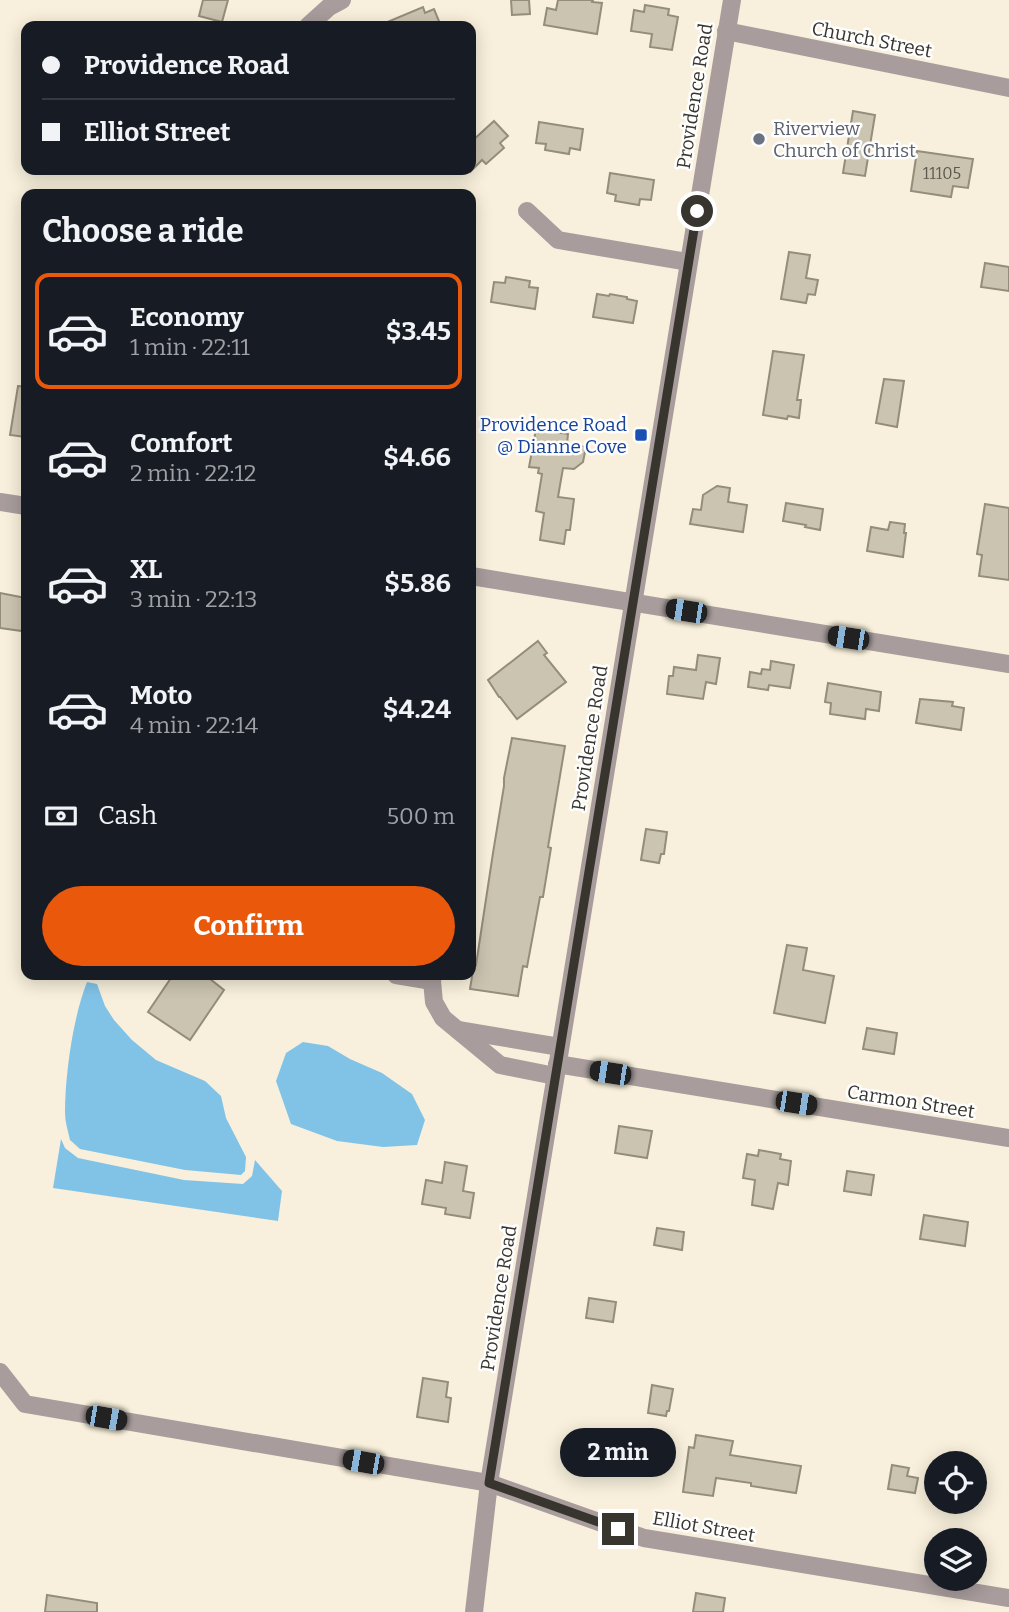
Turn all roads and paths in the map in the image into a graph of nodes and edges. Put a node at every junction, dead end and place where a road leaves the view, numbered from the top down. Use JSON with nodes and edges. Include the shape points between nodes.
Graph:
{"nodes":[{"id":1,"x":342,"y":0,"type":"edge"},
{"id":2,"x":732,"y":0,"type":"edge"},
{"id":3,"x":314,"y":21,"type":"edge"},
{"id":4,"x":726,"y":31,"type":"junction"},
{"id":5,"x":1009,"y":88,"type":"edge"},
{"id":6,"x":527,"y":211,"type":"dead end"},
{"id":7,"x":688,"y":262,"type":"junction"},
{"id":8,"x":0,"y":502,"type":"edge"},
{"id":9,"x":21,"y":505,"type":"edge"},
{"id":10,"x":476,"y":577,"type":"edge"},
{"id":11,"x":632,"y":602,"type":"junction"},
{"id":12,"x":1009,"y":664,"type":"edge"},
{"id":13,"x":432,"y":980,"type":"edge"},
{"id":14,"x":458,"y":1030,"type":"junction"},
{"id":15,"x":557,"y":1062,"type":"junction"},
{"id":16,"x":1009,"y":1138,"type":"edge"},
{"id":17,"x":0,"y":1372,"type":"edge"},
{"id":18,"x":489,"y":1483,"type":"junction"},
{"id":19,"x":1009,"y":1598,"type":"edge"},
{"id":20,"x":474,"y":1612,"type":"edge"}],
"edges":[{"from":1,"to":3,"type":"street"},
{"from":2,"to":4,"type":"street","name":"Providence Road"},
{"from":4,"to":5,"type":"street","name":"Church Street"},
{"from":4,"to":7,"type":"street","name":"Providence Road"},
{"from":6,"to":7,"type":"street","via":[[558,240]]},
{"from":7,"to":11,"type":"street","name":"Providence Road"},
{"from":8,"to":9,"type":"street"},
{"from":10,"to":11,"type":"street"},
{"from":11,"to":12,"type":"street"},
{"from":11,"to":15,"type":"street","name":"Providence Road"},
{"from":13,"to":14,"type":"street","via":[[434,1002],[443,1018]]},
{"from":14,"to":15,"type":"street"},
{"from":14,"to":15,"type":"street","via":[[500,1065]]},
{"from":15,"to":16,"type":"street","name":"Carmon Street"},
{"from":15,"to":18,"type":"street","name":"Providence Road"},
{"from":17,"to":18,"type":"street","name":"Elliot Street","via":[[25,1404]]},
{"from":18,"to":19,"type":"street","name":"Elliot Street","via":[[644,1538]]},
{"from":18,"to":20,"type":"street","name":"Providence Road"}]}
